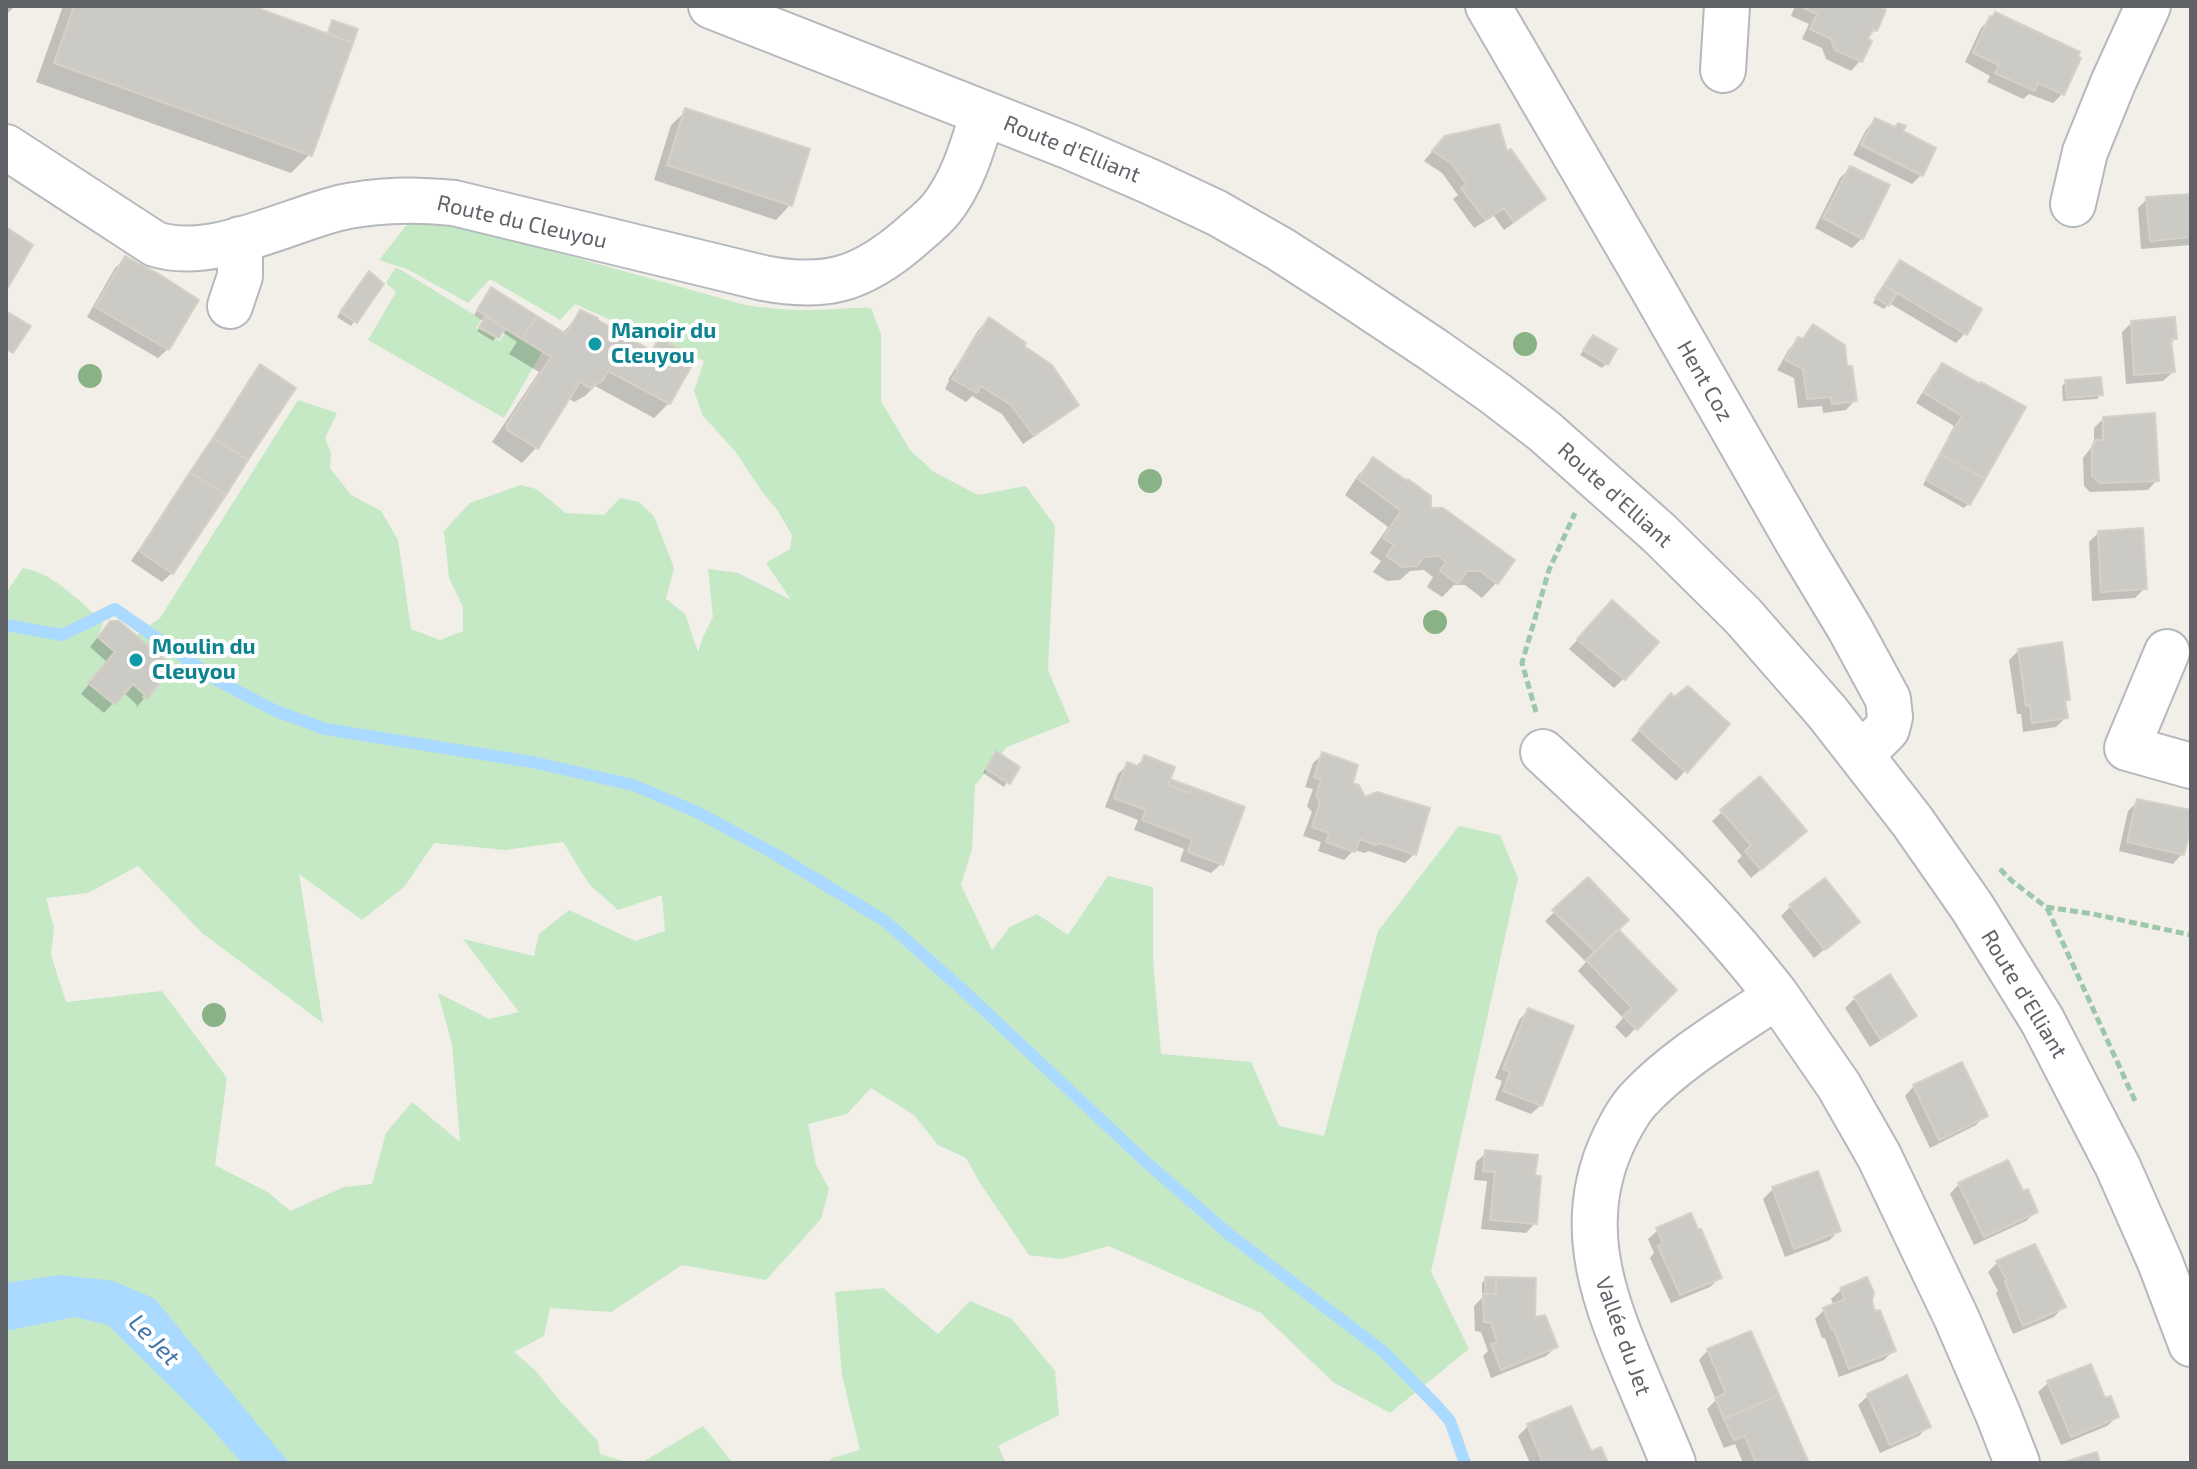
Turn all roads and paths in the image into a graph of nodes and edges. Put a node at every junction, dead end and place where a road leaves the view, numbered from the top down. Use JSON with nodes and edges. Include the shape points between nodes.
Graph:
{"nodes":[{"id":1,"x":711,"y":6,"type":"edge"},
{"id":2,"x":1488,"y":6,"type":"edge"},
{"id":3,"x":1727,"y":6,"type":"edge"},
{"id":4,"x":2148,"y":6,"type":"edge"},
{"id":5,"x":1723,"y":70,"type":"dead end"},
{"id":6,"x":983,"y":113,"type":"junction"},
{"id":7,"x":6,"y":147,"type":"edge"},
{"id":8,"x":2073,"y":204,"type":"dead end"},
{"id":9,"x":240,"y":239,"type":"junction"},
{"id":10,"x":230,"y":306,"type":"dead end"},
{"id":11,"x":1599,"y":480,"type":"junction"},
{"id":12,"x":2167,"y":652,"type":"dead end"},
{"id":13,"x":1543,"y":752,"type":"joint"},
{"id":14,"x":1861,"y":755,"type":"junction"},
{"id":15,"x":2191,"y":766,"type":"edge"},
{"id":16,"x":2191,"y":935,"type":"edge"},
{"id":17,"x":1777,"y":996,"type":"junction"},
{"id":18,"x":2139,"y":1108,"type":"dead end"},
{"id":19,"x":2176,"y":1256,"type":"edge"},
{"id":20,"x":2191,"y":1344,"type":"edge"},
{"id":21,"x":1673,"y":1463,"type":"edge"},
{"id":22,"x":2017,"y":1463,"type":"edge"}],
"edges":[{"from":1,"to":6,"type":"street","name":"Route d'Elliant"},
{"from":2,"to":14,"type":"street","name":"Hent Coz","via":[[1888,699],[1887,729]]},
{"from":3,"to":5,"type":"street"},
{"from":4,"to":8,"type":"street","via":[[2085,152]]},
{"from":6,"to":9,"type":"street","name":"Route du Cleuyou","via":[[959,179],[942,208],[888,255],[861,273],[834,281],[786,283],[454,203],[412,199],[338,208]]},
{"from":6,"to":11,"type":"street","name":"Route d'Elliant","via":[[1151,182],[1280,249],[1496,394]]},
{"from":7,"to":9,"type":"street","name":"Route du Cleuyou","via":[[155,244],[188,250]]},
{"from":9,"to":10,"type":"street","via":[[240,276]]},
{"from":11,"to":13,"type":"path","via":[[1559,544],[1522,663]]},
{"from":11,"to":14,"type":"street","name":"Route d'Elliant","via":[[1743,616]]},
{"from":12,"to":15,"type":"street","via":[[2127,748]]},
{"from":13,"to":17,"type":"street","via":[[1695,898]]},
{"from":14,"to":19,"type":"street","name":"Route d'Elliant","via":[[1972,907],[2042,1020],[2118,1167]]},
{"from":16,"to":18,"type":"path","via":[[2046,907]]},
{"from":17,"to":21,"type":"street","name":"Vallée du Jet","via":[[1690,1054],[1637,1100],[1599,1178],[1593,1225],[1603,1288]]},
{"from":17,"to":22,"type":"street","via":[[1879,1156],[1956,1317]]},
{"from":19,"to":20,"type":"street","name":"Route d'Elliant"}]}
